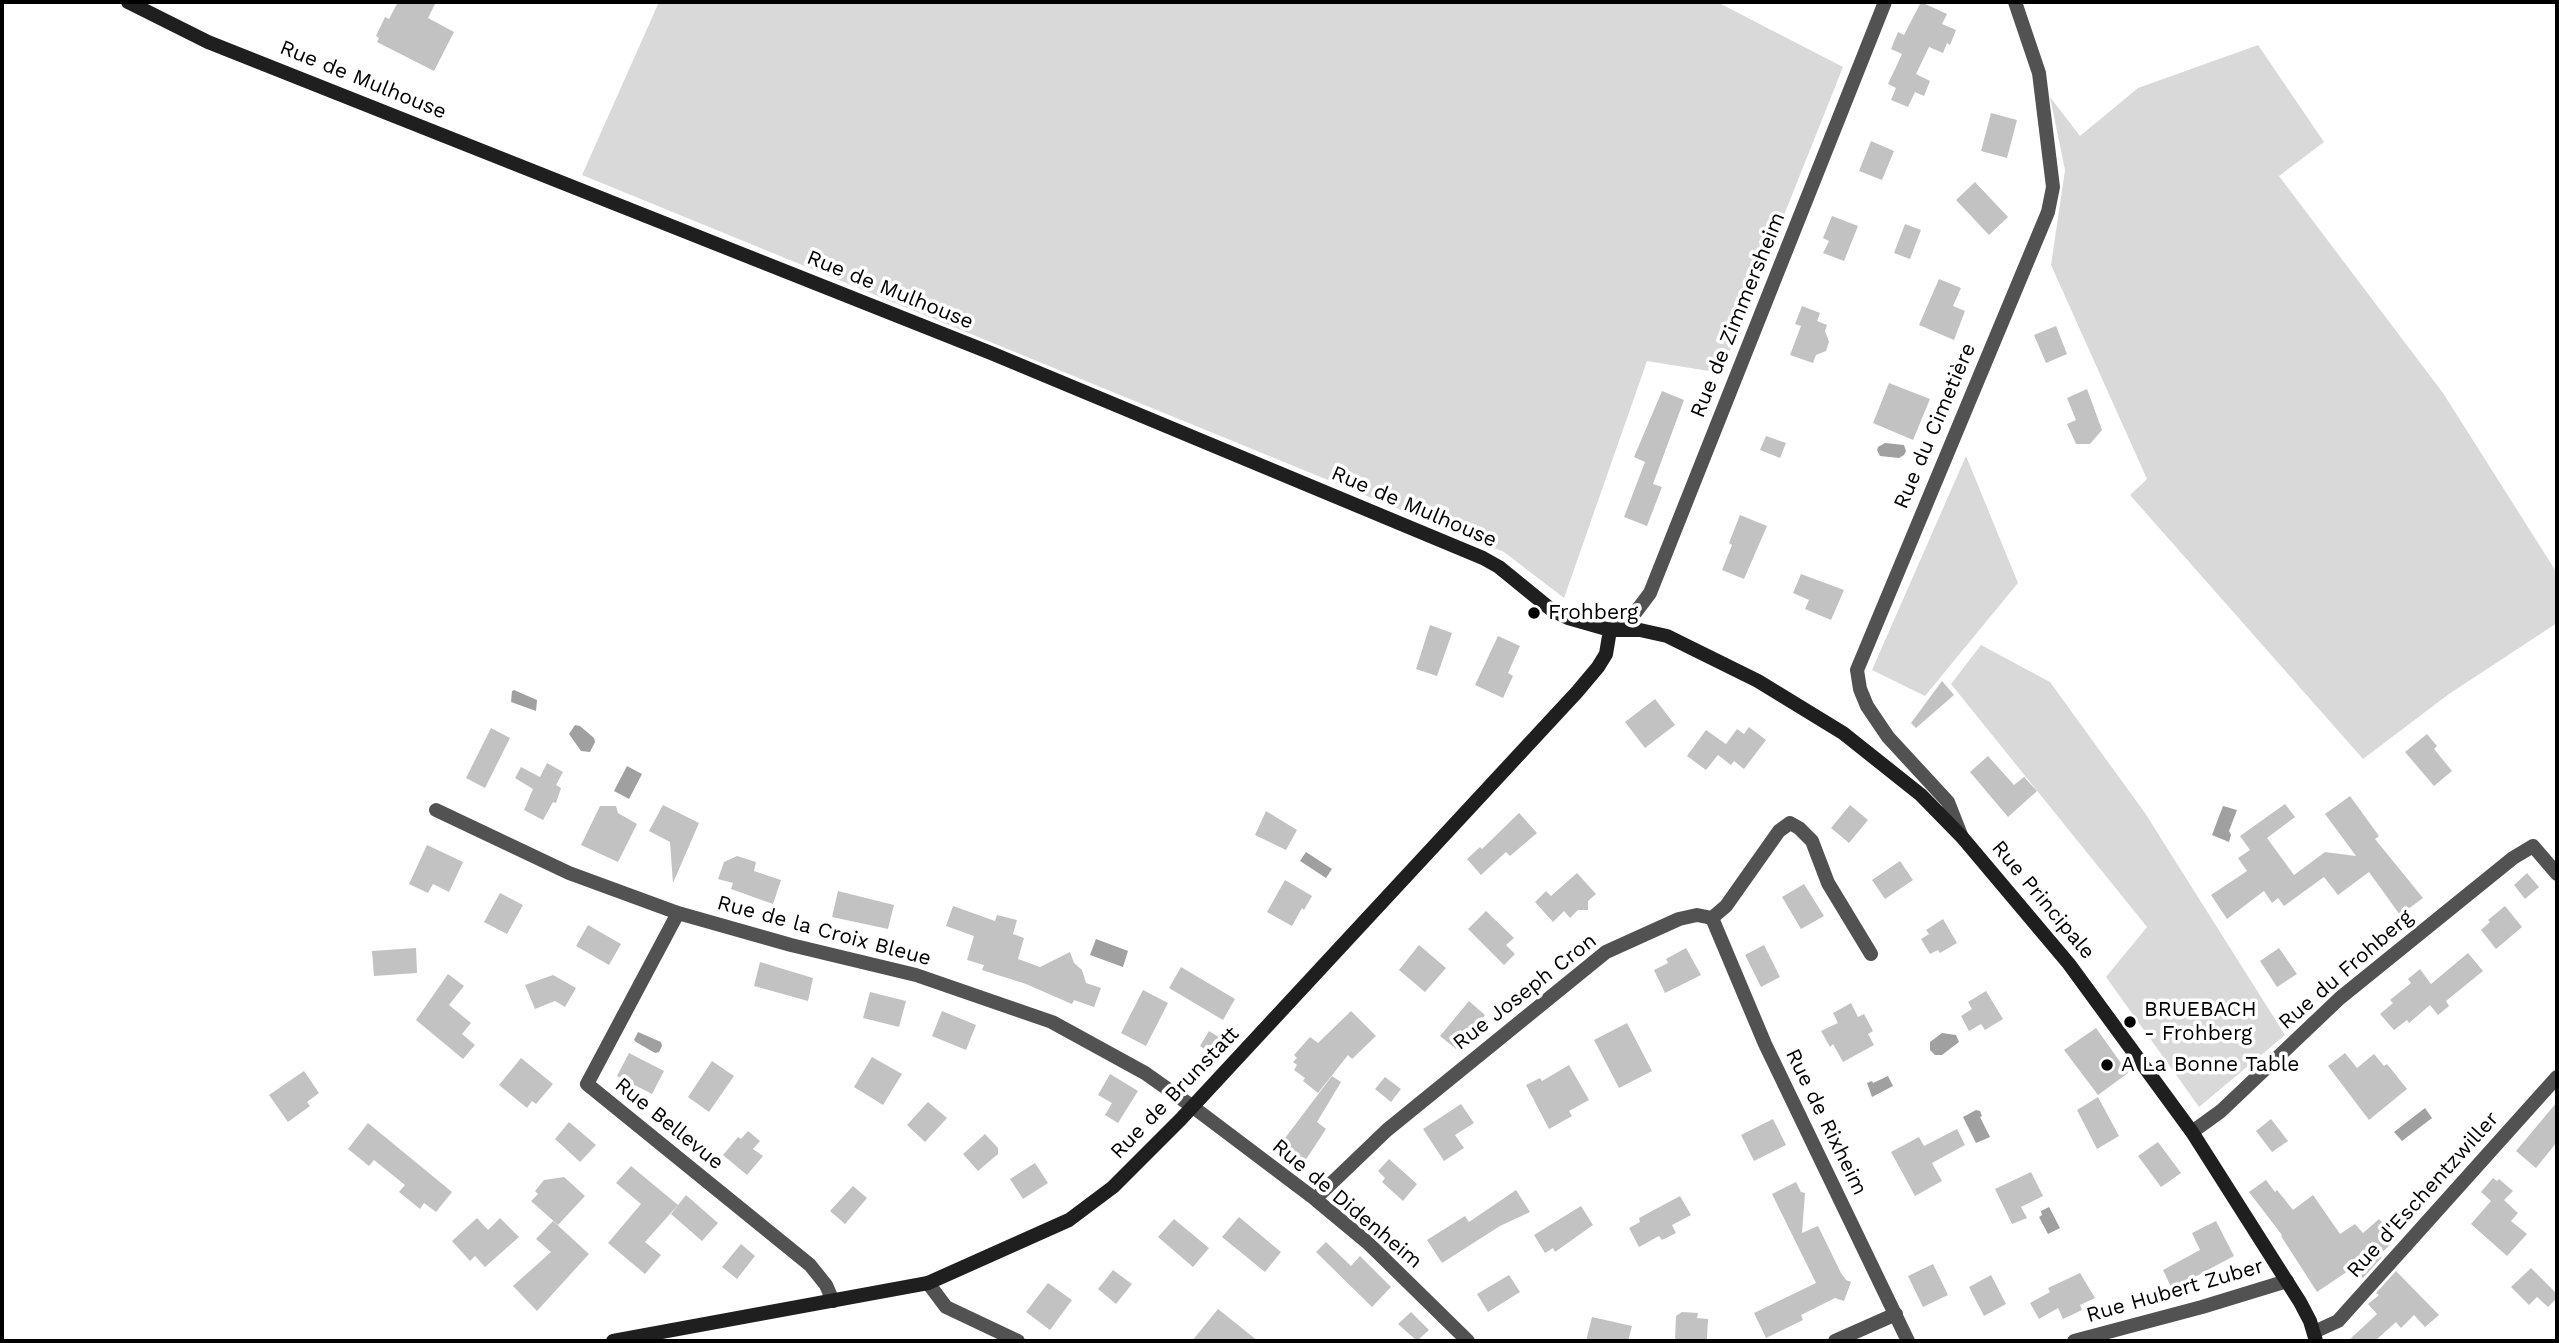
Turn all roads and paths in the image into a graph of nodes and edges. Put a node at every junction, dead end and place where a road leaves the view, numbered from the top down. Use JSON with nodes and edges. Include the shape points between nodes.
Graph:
{"nodes":[{"id":1,"x":128,"y":2,"type":"edge"},
{"id":2,"x":1885,"y":2,"type":"edge"},
{"id":3,"x":2015,"y":2,"type":"edge"},
{"id":4,"x":1610,"y":629,"type":"junction"},
{"id":5,"x":436,"y":810,"type":"dead end"},
{"id":6,"x":1962,"y":836,"type":"junction"},
{"id":7,"x":2557,"y":874,"type":"edge"},
{"id":8,"x":678,"y":913,"type":"junction"},
{"id":9,"x":1712,"y":918,"type":"junction"},
{"id":10,"x":1871,"y":954,"type":"dead end"},
{"id":11,"x":2557,"y":1077,"type":"edge"},
{"id":12,"x":1193,"y":1107,"type":"junction"},
{"id":13,"x":2192,"y":1132,"type":"junction"},
{"id":14,"x":1315,"y":1199,"type":"junction"},
{"id":15,"x":2287,"y":1281,"type":"junction"},
{"id":16,"x":928,"y":1283,"type":"junction"},
{"id":17,"x":833,"y":1301,"type":"junction"},
{"id":18,"x":1896,"y":1314,"type":"junction"},
{"id":19,"x":2315,"y":1336,"type":"edge"},
{"id":20,"x":613,"y":1341,"type":"edge"},
{"id":21,"x":1018,"y":1341,"type":"edge"},
{"id":22,"x":1468,"y":1341,"type":"edge"},
{"id":23,"x":1835,"y":1341,"type":"edge"},
{"id":24,"x":1908,"y":1341,"type":"edge"},
{"id":25,"x":2074,"y":1341,"type":"edge"}],
"edges":[{"from":1,"to":4,"type":"main road","name":"Rue de Mulhouse","via":[[208,42],[965,342],[1483,558],[1553,611]]},
{"from":2,"to":4,"type":"street","name":"Rue de Zimmersheim","via":[[1650,593],[1635,612]]},
{"from":3,"to":6,"type":"street","name":"Rue du Cimetière","via":[[2039,73],[2053,187],[2048,212],[1857,670],[1867,706],[1888,737],[1948,802]]},
{"from":4,"to":6,"type":"main road","name":"Rue Principale","via":[[1667,636],[1758,681],[1862,747]]},
{"from":4,"to":12,"type":"main road","name":"Rue de Brunstatt","via":[[1606,654],[1577,692]]},
{"from":5,"to":8,"type":"street","name":"Rue de la Croix Bleue","via":[[569,873]]},
{"from":6,"to":13,"type":"main road","name":"Rue Principale","via":[[2069,964]]},
{"from":7,"to":13,"type":"street","name":"Rue du Frohberg","via":[[2533,846],[2513,858],[2340,998],[2221,1111]]},
{"from":8,"to":12,"type":"street","name":"Rue de la Croix Bleue","via":[[916,975],[1052,1022],[1145,1073]]},
{"from":8,"to":17,"type":"street","name":"Rue Bellevue","via":[[587,1084],[810,1265]]},
{"from":9,"to":10,"type":"street","via":[[1790,823],[1812,841],[1828,883]]},
{"from":9,"to":14,"type":"street","name":"Rue Joseph Cron","via":[[1679,919],[1606,952],[1387,1130]]},
{"from":9,"to":18,"type":"street","name":"Rue de Rixheim","via":[[1765,1044]]},
{"from":11,"to":19,"type":"street","name":"Rue d'Eschentzwiller","via":[[2338,1321]]},
{"from":12,"to":14,"type":"street","name":"Rue de Didenheim"},
{"from":12,"to":16,"type":"main road","name":"Rue de Brunstatt","via":[[1113,1187],[1069,1220]]},
{"from":13,"to":15,"type":"main road","name":"Rue Principale"},
{"from":14,"to":22,"type":"street","name":"Rue de Didenheim"},
{"from":15,"to":19,"type":"main road","name":"Rue Principale"},
{"from":15,"to":25,"type":"street","name":"Rue Hubert Zuber"},
{"from":16,"to":17,"type":"main road","name":"Rue de Brunstatt"},
{"from":16,"to":21,"type":"street","via":[[946,1307]]},
{"from":17,"to":20,"type":"main road","name":"Rue de Brunstatt"},
{"from":18,"to":23,"type":"street"},
{"from":18,"to":24,"type":"street","name":"Rue de Rixheim"}]}
